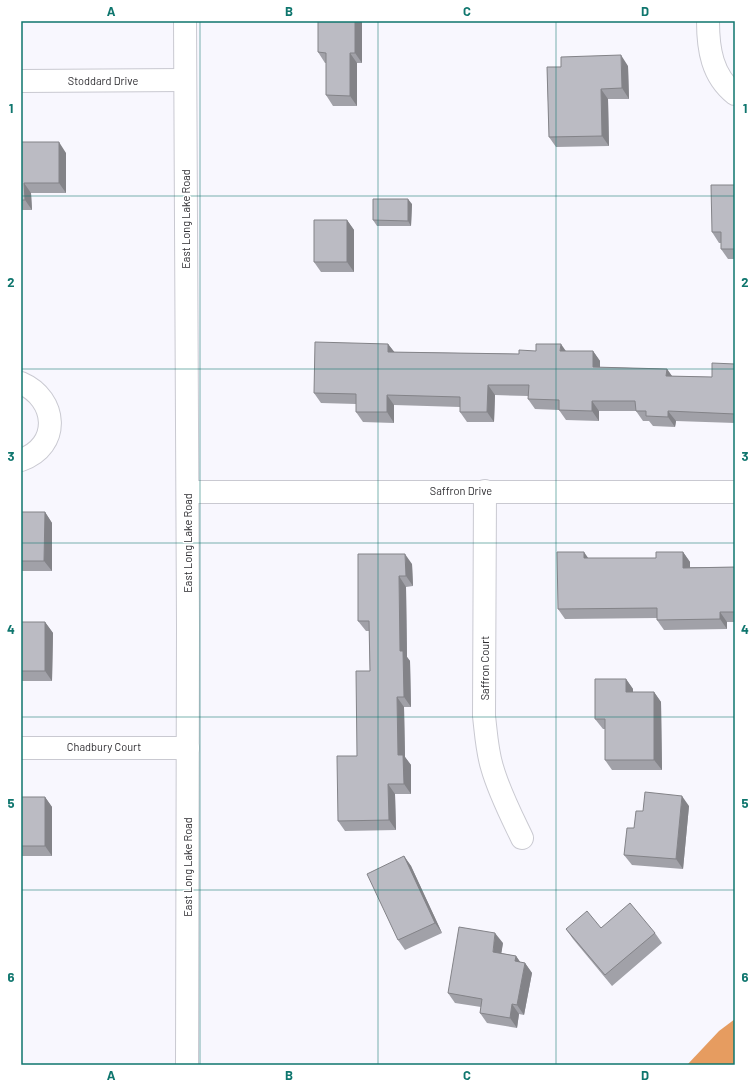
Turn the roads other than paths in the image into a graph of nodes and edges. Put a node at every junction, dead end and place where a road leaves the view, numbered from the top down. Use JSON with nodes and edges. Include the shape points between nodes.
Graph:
{"nodes":[{"id":1,"x":186,"y":21,"type":"edge"},
{"id":2,"x":708,"y":21,"type":"edge"},
{"id":3,"x":186,"y":80,"type":"junction"},
{"id":4,"x":21,"y":81,"type":"edge"},
{"id":5,"x":732,"y":92,"type":"edge"},
{"id":6,"x":21,"y":383,"type":"edge"},
{"id":7,"x":21,"y":460,"type":"edge"},
{"id":8,"x":485,"y":491,"type":"junction"},
{"id":9,"x":188,"y":492,"type":"junction"},
{"id":10,"x":735,"y":492,"type":"edge"},
{"id":11,"x":21,"y":748,"type":"edge"},
{"id":12,"x":188,"y":748,"type":"junction"},
{"id":13,"x":522,"y":838,"type":"dead end"},
{"id":14,"x":187,"y":1065,"type":"edge"}],
"edges":[{"from":1,"to":3,"type":"street","name":"East Long Lake Road"},
{"from":2,"to":5,"type":"street","via":[[712,61],[717,73]]},
{"from":3,"to":4,"type":"street","name":"Stoddard Drive"},
{"from":3,"to":9,"type":"street","name":"East Long Lake Road"},
{"from":6,"to":7,"type":"street","via":[[41,396],[47,406],[50,430],[38,450]]},
{"from":8,"to":9,"type":"street","name":"Saffron Drive"},
{"from":8,"to":10,"type":"street","name":"Saffron Drive"},
{"from":8,"to":13,"type":"street","name":"Saffron Court","via":[[484,716],[491,766],[500,792]]},
{"from":9,"to":12,"type":"street","name":"East Long Lake Road"},
{"from":11,"to":12,"type":"street","name":"Chadbury Court"},
{"from":12,"to":14,"type":"street","name":"East Long Lake Road"}]}
